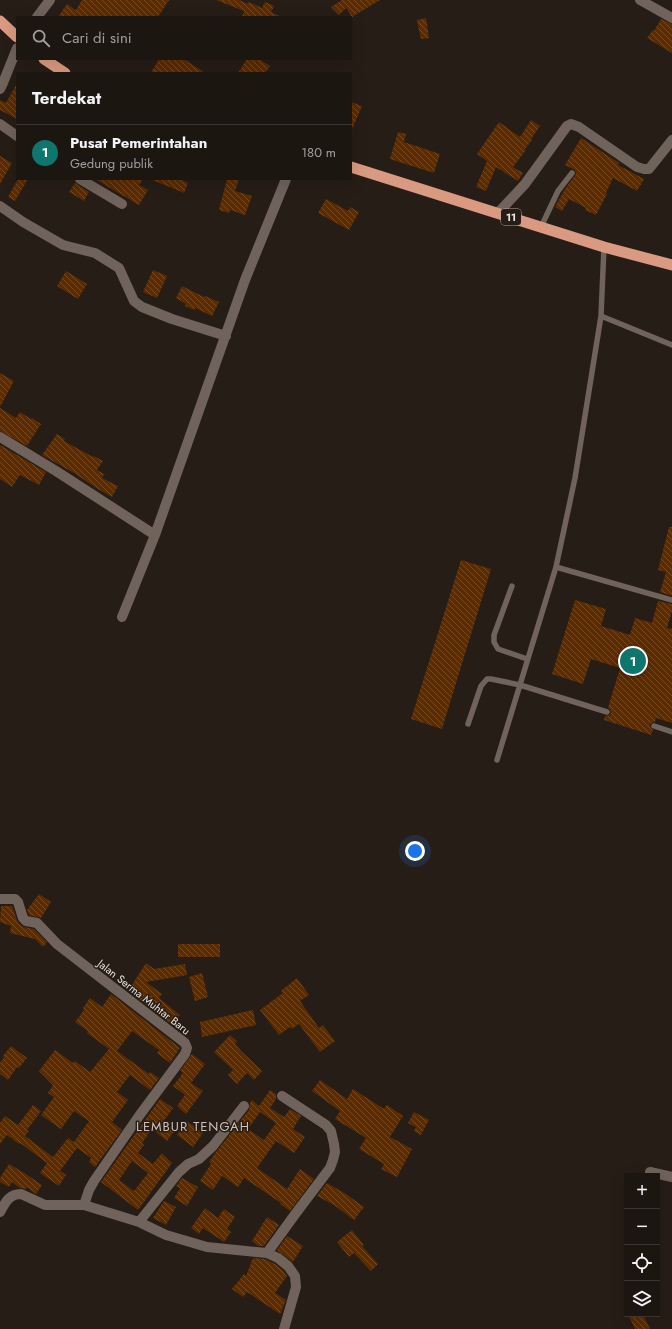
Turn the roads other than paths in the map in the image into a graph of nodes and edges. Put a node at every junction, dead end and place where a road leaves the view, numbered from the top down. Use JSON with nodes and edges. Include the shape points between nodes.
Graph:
{"nodes":[{"id":1,"x":50,"y":0,"type":"edge"},
{"id":2,"x":640,"y":0,"type":"edge"},
{"id":3,"x":38,"y":16,"type":"edge"},
{"id":4,"x":672,"y":18,"type":"edge"},
{"id":5,"x":0,"y":21,"type":"edge"},
{"id":6,"x":16,"y":36,"type":"edge"},
{"id":7,"x":16,"y":51,"type":"edge"},
{"id":8,"x":46,"y":60,"type":"edge"},
{"id":9,"x":64,"y":72,"type":"edge"},
{"id":10,"x":0,"y":89,"type":"edge"},
{"id":11,"x":0,"y":124,"type":"edge"},
{"id":12,"x":16,"y":135,"type":"edge"},
{"id":13,"x":672,"y":140,"type":"edge"},
{"id":14,"x":352,"y":167,"type":"edge"},
{"id":15,"x":572,"y":173,"type":"dead end"},
{"id":16,"x":82,"y":180,"type":"edge"},
{"id":17,"x":286,"y":180,"type":"edge"},
{"id":18,"x":122,"y":204,"type":"dead end"},
{"id":19,"x":0,"y":206,"type":"edge"},
{"id":20,"x":498,"y":214,"type":"junction"},
{"id":21,"x":541,"y":227,"type":"junction"},
{"id":22,"x":604,"y":247,"type":"junction"},
{"id":23,"x":672,"y":265,"type":"edge"},
{"id":24,"x":601,"y":316,"type":"junction"},
{"id":25,"x":226,"y":336,"type":"junction"},
{"id":26,"x":672,"y":345,"type":"edge"},
{"id":27,"x":0,"y":437,"type":"edge"},
{"id":28,"x":155,"y":535,"type":"junction"},
{"id":29,"x":556,"y":567,"type":"junction"},
{"id":30,"x":512,"y":586,"type":"dead end"},
{"id":31,"x":672,"y":600,"type":"edge"},
{"id":32,"x":122,"y":617,"type":"dead end"},
{"id":33,"x":528,"y":659,"type":"junction"},
{"id":34,"x":520,"y":685,"type":"junction"},
{"id":35,"x":607,"y":712,"type":"dead end"},
{"id":36,"x":468,"y":724,"type":"dead end"},
{"id":37,"x":654,"y":726,"type":"dead end"},
{"id":38,"x":672,"y":732,"type":"edge"},
{"id":39,"x":498,"y":760,"type":"dead end"},
{"id":40,"x":0,"y":899,"type":"edge"},
{"id":41,"x":282,"y":1096,"type":"dead end"},
{"id":42,"x":244,"y":1106,"type":"dead end"},
{"id":43,"x":650,"y":1172,"type":"dead end"},
{"id":44,"x":672,"y":1176,"type":"edge"},
{"id":45,"x":84,"y":1204,"type":"junction"},
{"id":46,"x":0,"y":1212,"type":"edge"},
{"id":47,"x":139,"y":1222,"type":"junction"},
{"id":48,"x":268,"y":1253,"type":"junction"},
{"id":49,"x":284,"y":1329,"type":"edge"}],
"edges":[{"from":1,"to":3,"type":"street"},
{"from":2,"to":4,"type":"street"},
{"from":5,"to":6,"type":"highway"},
{"from":7,"to":10,"type":"street"},
{"from":8,"to":9,"type":"highway"},
{"from":11,"to":12,"type":"street"},
{"from":13,"to":20,"type":"street","via":[[649,169],[644,169],[571,124],[525,184]]},
{"from":14,"to":20,"type":"highway","number":"11"},
{"from":15,"to":21,"type":"lane","via":[[558,191]]},
{"from":16,"to":18,"type":"street"},
{"from":17,"to":25,"type":"street","via":[[245,280]]},
{"from":19,"to":25,"type":"street","via":[[63,245],[95,253],[119,268],[134,301],[142,307]]},
{"from":20,"to":21,"type":"highway","number":"11"},
{"from":21,"to":22,"type":"highway","number":"11"},
{"from":22,"to":23,"type":"highway","number":"11"},
{"from":22,"to":24,"type":"lane"},
{"from":24,"to":26,"type":"lane"},
{"from":24,"to":29,"type":"lane","via":[[575,478]]},
{"from":25,"to":28,"type":"street"},
{"from":27,"to":28,"type":"street"},
{"from":28,"to":32,"type":"street"},
{"from":29,"to":31,"type":"lane"},
{"from":29,"to":33,"type":"lane"},
{"from":30,"to":33,"type":"lane","via":[[494,635],[494,642],[498,649]]},
{"from":33,"to":34,"type":"lane"},
{"from":34,"to":35,"type":"lane"},
{"from":34,"to":36,"type":"lane","via":[[487,679],[481,686]]},
{"from":34,"to":39,"type":"lane"},
{"from":37,"to":38,"type":"lane"},
{"from":40,"to":45,"type":"street","name":"Jalan Serma Muhtar Baru","via":[[15,899],[26,921],[37,923],[57,944],[185,1043],[187,1048],[94,1181]]},
{"from":41,"to":48,"type":"street","via":[[326,1125],[331,1131],[335,1152],[330,1168]]},
{"from":42,"to":47,"type":"street","via":[[213,1146],[179,1172]]},
{"from":43,"to":44,"type":"street"},
{"from":45,"to":46,"type":"street","via":[[44,1205],[16,1194],[8,1199]]},
{"from":45,"to":47,"type":"street"},
{"from":47,"to":48,"type":"street","via":[[166,1235],[207,1247]]},
{"from":48,"to":49,"type":"street","via":[[288,1266],[295,1276],[296,1287]]}]}
